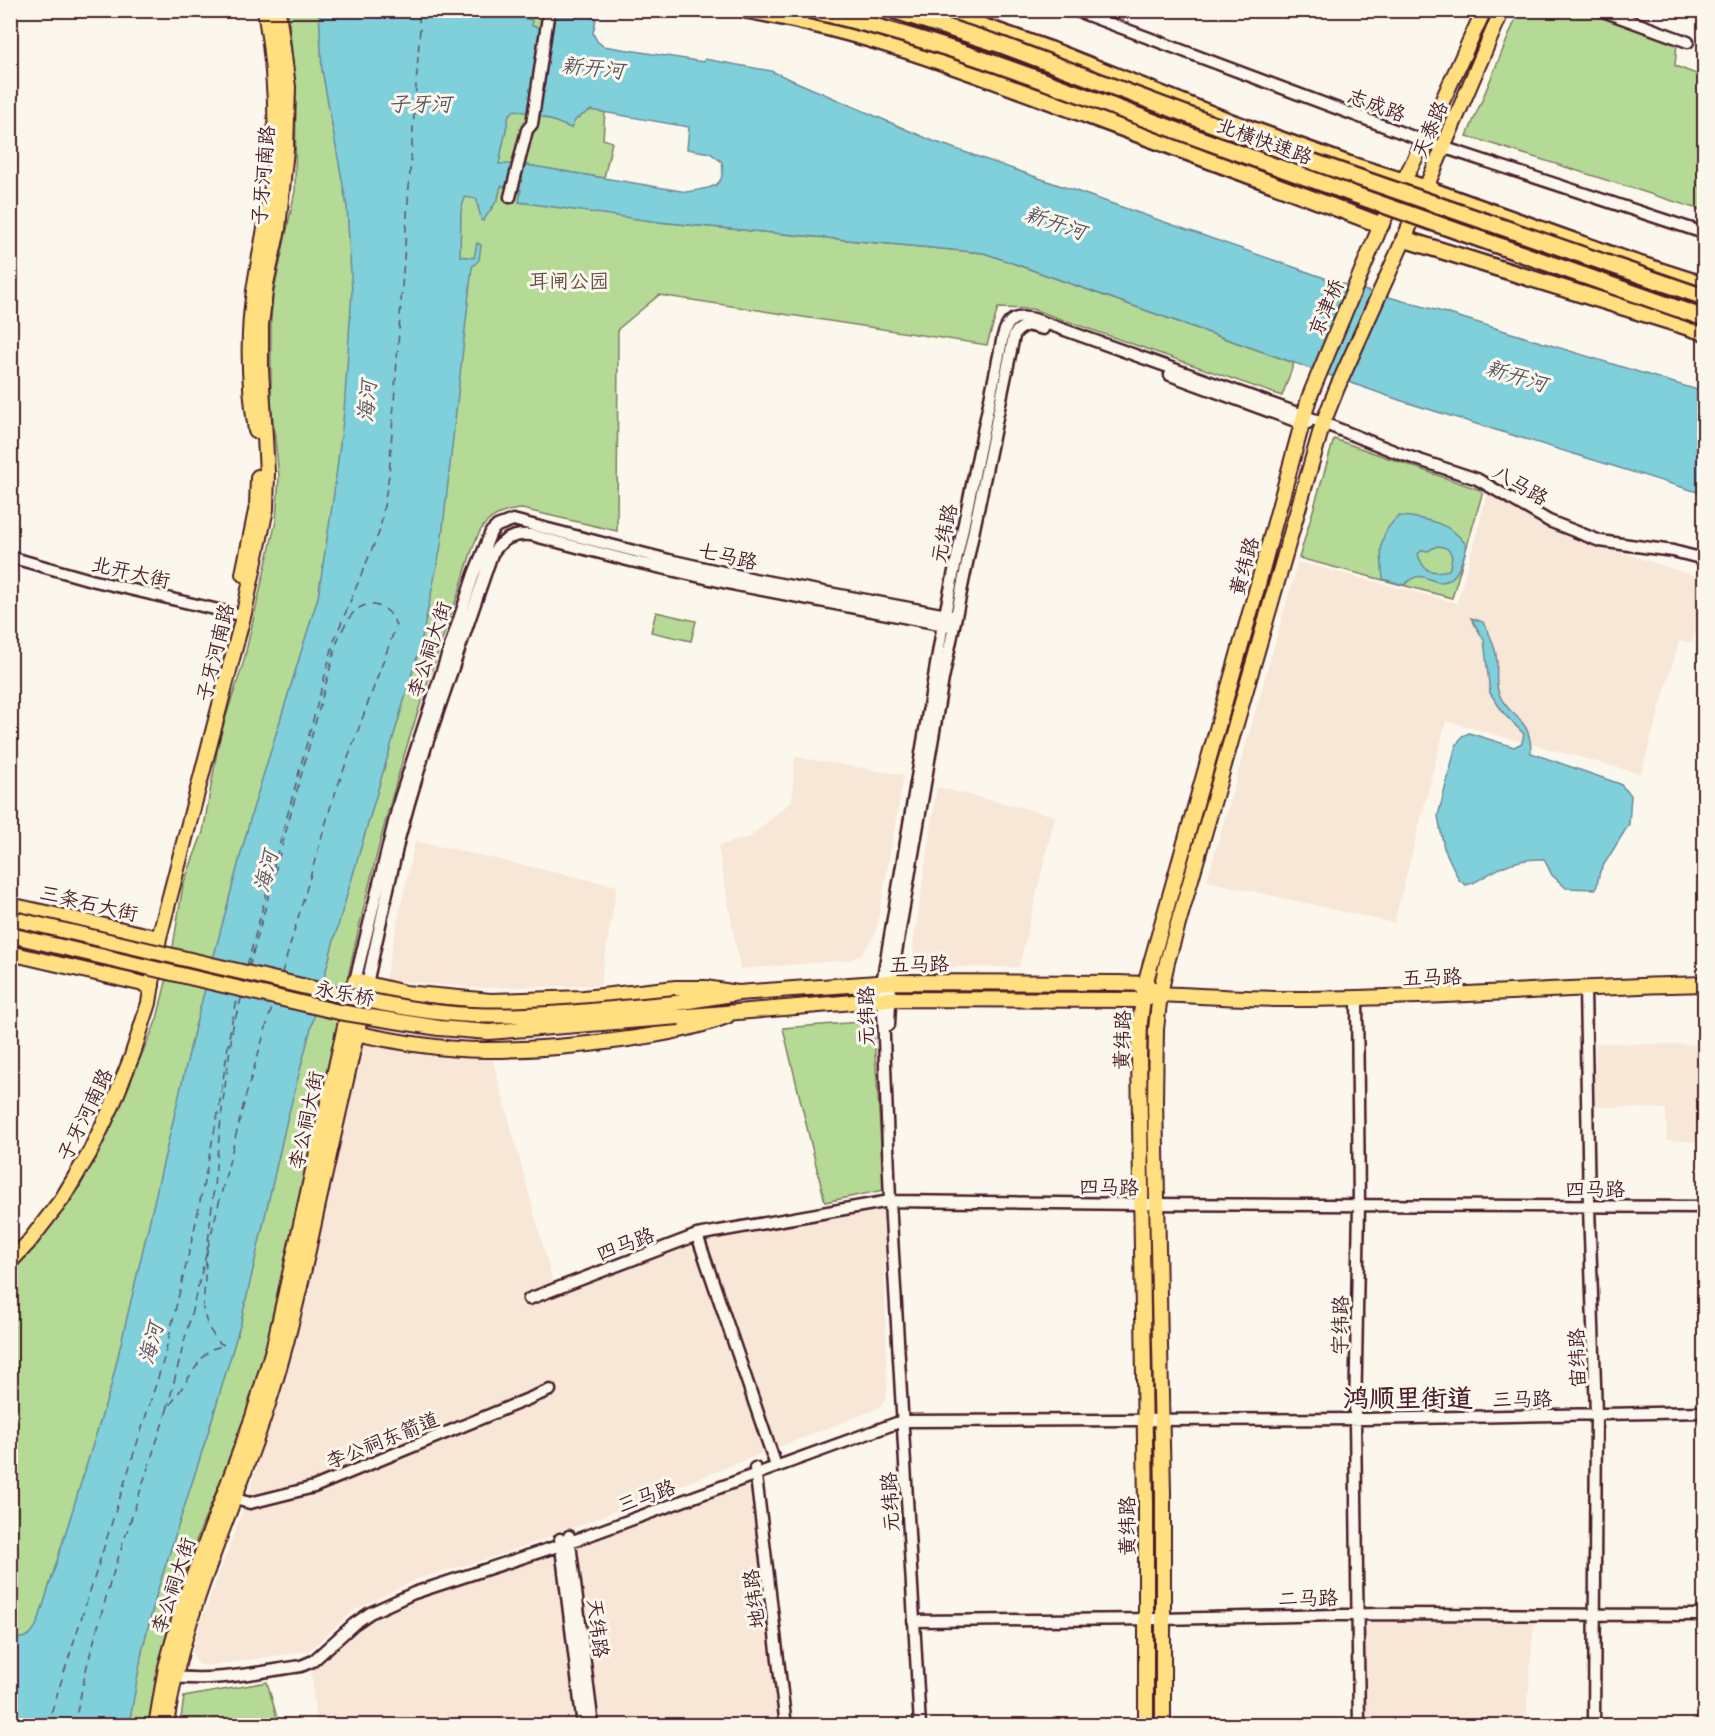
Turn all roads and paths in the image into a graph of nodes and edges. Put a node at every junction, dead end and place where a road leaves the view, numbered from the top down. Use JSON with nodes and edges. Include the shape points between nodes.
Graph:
{"nodes":[{"id":1,"x":265,"y":10,"type":"edge"},
{"id":2,"x":278,"y":10,"type":"edge"},
{"id":3,"x":746,"y":10,"type":"edge"},
{"id":4,"x":809,"y":10,"type":"edge"},
{"id":5,"x":893,"y":10,"type":"edge"},
{"id":6,"x":936,"y":10,"type":"edge"},
{"id":7,"x":1074,"y":10,"type":"edge"},
{"id":8,"x":1484,"y":10,"type":"edge"},
{"id":9,"x":1502,"y":10,"type":"edge"},
{"id":10,"x":1600,"y":10,"type":"edge"},
{"id":11,"x":549,"y":11,"type":"edge"},
{"id":12,"x":1089,"y":13,"type":"edge"},
{"id":13,"x":1689,"y":42,"type":"dead end"},
{"id":14,"x":1424,"y":141,"type":"junction"},
{"id":15,"x":1443,"y":147,"type":"junction"},
{"id":16,"x":1404,"y":181,"type":"junction"},
{"id":17,"x":1425,"y":188,"type":"junction"},
{"id":18,"x":511,"y":194,"type":"dead end"},
{"id":19,"x":1381,"y":225,"type":"junction"},
{"id":20,"x":1704,"y":234,"type":"edge"},
{"id":21,"x":1404,"y":238,"type":"junction"},
{"id":22,"x":1370,"y":251,"type":"joint"},
{"id":23,"x":1704,"y":285,"type":"edge"},
{"id":24,"x":1704,"y":297,"type":"edge"},
{"id":25,"x":1704,"y":318,"type":"edge"},
{"id":26,"x":1011,"y":319,"type":"joint"},
{"id":27,"x":1021,"y":327,"type":"joint"},
{"id":28,"x":1704,"y":332,"type":"edge"},
{"id":29,"x":1316,"y":379,"type":"joint"},
{"id":30,"x":1336,"y":388,"type":"joint"},
{"id":31,"x":1302,"y":419,"type":"junction"},
{"id":32,"x":1323,"y":423,"type":"junction"},
{"id":33,"x":497,"y":526,"type":"joint"},
{"id":34,"x":508,"y":538,"type":"joint"},
{"id":35,"x":10,"y":557,"type":"edge"},
{"id":36,"x":1704,"y":559,"type":"edge"},
{"id":37,"x":240,"y":615,"type":"junction"},
{"id":38,"x":949,"y":620,"type":"junction"},
{"id":39,"x":10,"y":905,"type":"edge"},
{"id":40,"x":10,"y":918,"type":"edge"},
{"id":41,"x":10,"y":935,"type":"edge"},
{"id":42,"x":156,"y":937,"type":"junction"},
{"id":43,"x":10,"y":953,"type":"edge"},
{"id":44,"x":886,"y":982,"type":"junction"},
{"id":45,"x":361,"y":983,"type":"junction"},
{"id":46,"x":1145,"y":984,"type":"junction"},
{"id":47,"x":1704,"y":984,"type":"edge"},
{"id":48,"x":148,"y":985,"type":"junction"},
{"id":49,"x":1585,"y":988,"type":"junction"},
{"id":50,"x":738,"y":993,"type":"junction"},
{"id":51,"x":1160,"y":994,"type":"junction"},
{"id":52,"x":1357,"y":997,"type":"junction"},
{"id":53,"x":885,"y":999,"type":"junction"},
{"id":54,"x":1142,"y":999,"type":"junction"},
{"id":55,"x":677,"y":1010,"type":"junction"},
{"id":56,"x":741,"y":1011,"type":"junction"},
{"id":57,"x":351,"y":1032,"type":"junction"},
{"id":58,"x":892,"y":1200,"type":"junction"},
{"id":59,"x":1141,"y":1204,"type":"junction"},
{"id":60,"x":1157,"y":1204,"type":"junction"},
{"id":61,"x":1359,"y":1205,"type":"junction"},
{"id":62,"x":1588,"y":1206,"type":"junction"},
{"id":63,"x":1704,"y":1207,"type":"edge"},
{"id":64,"x":697,"y":1235,"type":"junction"},
{"id":65,"x":10,"y":1250,"type":"edge"},
{"id":66,"x":10,"y":1262,"type":"edge"},
{"id":67,"x":529,"y":1299,"type":"dead end"},
{"id":68,"x":550,"y":1390,"type":"dead end"},
{"id":69,"x":1704,"y":1412,"type":"edge"},
{"id":70,"x":1596,"y":1414,"type":"junction"},
{"id":71,"x":1144,"y":1418,"type":"junction"},
{"id":72,"x":1161,"y":1419,"type":"junction"},
{"id":73,"x":1355,"y":1419,"type":"junction"},
{"id":74,"x":907,"y":1421,"type":"junction"},
{"id":75,"x":774,"y":1464,"type":"junction"},
{"id":76,"x":756,"y":1471,"type":"junction"},
{"id":77,"x":229,"y":1497,"type":"junction"},
{"id":78,"x":565,"y":1540,"type":"junction"},
{"id":79,"x":1358,"y":1614,"type":"junction"},
{"id":80,"x":1596,"y":1615,"type":"junction"},
{"id":81,"x":1704,"y":1615,"type":"edge"},
{"id":82,"x":1146,"y":1619,"type":"junction"},
{"id":83,"x":1162,"y":1619,"type":"junction"},
{"id":84,"x":916,"y":1621,"type":"junction"},
{"id":85,"x":170,"y":1672,"type":"junction"},
{"id":86,"x":156,"y":1725,"type":"edge"},
{"id":87,"x":166,"y":1725,"type":"edge"},
{"id":88,"x":583,"y":1725,"type":"edge"},
{"id":89,"x":593,"y":1725,"type":"edge"},
{"id":90,"x":786,"y":1725,"type":"edge"},
{"id":91,"x":922,"y":1725,"type":"edge"},
{"id":92,"x":1146,"y":1725,"type":"edge"},
{"id":93,"x":1163,"y":1725,"type":"edge"},
{"id":94,"x":1359,"y":1725,"type":"edge"},
{"id":95,"x":1594,"y":1725,"type":"edge"}],
"edges":[{"from":1,"to":37,"type":"main road","name":"子牙河南路","via":[[276,102],[274,170],[254,291],[249,352],[259,471]]},
{"from":2,"to":37,"type":"main road","name":"子牙河南路","via":[[288,87],[278,229],[261,325],[266,509]]},
{"from":3,"to":19,"type":"highway","via":[[923,54]]},
{"from":4,"to":25,"type":"highway","name":"北横快速路","bridge":true,"via":[[1003,67]]},
{"from":5,"to":24,"type":"highway","name":"北横快速路","bridge":true,"via":[[999,44],[1308,160]]},
{"from":6,"to":16,"type":"highway","via":[[1051,50],[1231,122]]},
{"from":7,"to":12,"type":"street","name":"志成路"},
{"from":8,"to":14,"type":"main road","name":"天泰路"},
{"from":9,"to":15,"type":"main road","name":"天泰路"},
{"from":10,"to":13,"type":"street"},
{"from":11,"to":18,"type":"street","via":[[532,124],[527,130]]},
{"from":12,"to":14,"type":"street","name":"志成路"},
{"from":14,"to":15,"type":"street","name":"志成路"},
{"from":14,"to":16,"type":"main road","name":"天泰路"},
{"from":15,"to":17,"type":"main road","name":"天泰路"},
{"from":15,"to":20,"type":"street","name":"志成路"},
{"from":16,"to":17,"type":"highway"},
{"from":16,"to":19,"type":"main road","name":"天泰路"},
{"from":17,"to":21,"type":"main road","name":"天泰路"},
{"from":17,"to":23,"type":"highway"},
{"from":19,"to":22,"type":"main road","name":"天泰路"},
{"from":21,"to":28,"type":"highway"},
{"from":21,"to":30,"type":"main road","name":"天泰路"},
{"from":22,"to":29,"type":"main road","name":"京津桥"},
{"from":26,"to":31,"type":"street","name":"八马路","via":[[1034,319]]},
{"from":26,"to":38,"type":"street","name":"元纬路","via":[[1003,336]]},
{"from":27,"to":31,"type":"street","name":"八马路","via":[[1039,327]]},
{"from":27,"to":38,"type":"street","name":"元纬路","via":[[1014,336]]},
{"from":29,"to":31,"type":"main road","name":"黄纬路"},
{"from":30,"to":32,"type":"main road","name":"黄纬路"},
{"from":31,"to":32,"type":"street","name":"八马路"},
{"from":31,"to":46,"type":"main road","name":"黄纬路"},
{"from":32,"to":36,"type":"street","name":"八马路","via":[[1477,479],[1549,521],[1600,541],[1673,550]]},
{"from":32,"to":51,"type":"main road","name":"黄纬路"},
{"from":33,"to":38,"type":"street","name":"七马路","via":[[513,520],[669,560]]},
{"from":33,"to":45,"type":"street","name":"李公祠大街","via":[[482,552],[411,764],[390,837]]},
{"from":34,"to":38,"type":"street","name":"七马路","via":[[531,535],[726,583]]},
{"from":34,"to":45,"type":"street","name":"李公祠大街","via":[[492,554],[424,754]]},
{"from":35,"to":37,"type":"street","name":"北开大街"},
{"from":37,"to":42,"type":"main road","name":"子牙河南路"},
{"from":38,"to":44,"type":"street","name":"元纬路"},
{"from":39,"to":42,"type":"main road","name":"三条石大街"},
{"from":40,"to":55,"type":"main road","name":"永乐桥","bridge":true,"via":[[336,994],[446,1013]]},
{"from":41,"to":55,"type":"main road","name":"永乐桥","bridge":true,"via":[[339,1012],[447,1029],[489,1032]]},
{"from":42,"to":48,"type":"main road","name":"子牙河南路"},
{"from":43,"to":48,"type":"main road"},
{"from":44,"to":46,"type":"main road","name":"五马路"},
{"from":44,"to":50,"type":"main road","name":"五马路"},
{"from":44,"to":53,"type":"street","name":"元纬路"},
{"from":45,"to":50,"type":"main road","via":[[405,993],[491,1001],[584,998],[676,988]]},
{"from":45,"to":57,"type":"main road","name":"李公祠大街"},
{"from":46,"to":51,"type":"main road"},
{"from":46,"to":54,"type":"main road","name":"黄纬路"},
{"from":47,"to":49,"type":"main road","name":"五马路"},
{"from":48,"to":65,"type":"main road","name":"子牙河南路","via":[[104,1105],[73,1165]]},
{"from":48,"to":66,"type":"main road","name":"子牙河南路","via":[[149,1003],[132,1056],[89,1154],[62,1199]]},
{"from":49,"to":52,"type":"main road","name":"五马路"},
{"from":49,"to":62,"type":"street","name":"宙纬路"},
{"from":50,"to":55,"type":"main road","name":"五马路"},
{"from":51,"to":52,"type":"main road","name":"五马路","via":[[1286,999]]},
{"from":51,"to":54,"type":"main road","name":"五马路"},
{"from":51,"to":60,"type":"main road","name":"黄纬路","via":[[1156,1029]]},
{"from":52,"to":61,"type":"street","name":"宇纬路"},
{"from":53,"to":54,"type":"main road","name":"五马路"},
{"from":53,"to":56,"type":"main road","name":"五马路"},
{"from":53,"to":58,"type":"street","name":"元纬路"},
{"from":54,"to":59,"type":"main road","name":"黄纬路"},
{"from":55,"to":56,"type":"main road","name":"五马路"},
{"from":56,"to":57,"type":"main road","via":[[693,1028],[547,1047],[484,1050],[425,1046]]},
{"from":57,"to":77,"type":"main road","name":"李公祠大街","via":[[283,1352],[263,1419]]},
{"from":58,"to":59,"type":"street","name":"四马路"},
{"from":58,"to":64,"type":"street","name":"四马路"},
{"from":58,"to":74,"type":"street","name":"元纬路"},
{"from":59,"to":60,"type":"street","name":"四马路"},
{"from":59,"to":71,"type":"main road","name":"黄纬路"},
{"from":60,"to":61,"type":"street","name":"四马路"},
{"from":60,"to":72,"type":"main road","name":"黄纬路"},
{"from":61,"to":62,"type":"street","name":"四马路"},
{"from":61,"to":73,"type":"street","name":"宇纬路"},
{"from":62,"to":63,"type":"street","name":"四马路"},
{"from":62,"to":70,"type":"street","name":"宙纬路"},
{"from":64,"to":67,"type":"street","name":"四马路"},
{"from":64,"to":75,"type":"street"},
{"from":68,"to":77,"type":"street","name":"李公祠东箭道","via":[[314,1487],[250,1503]]},
{"from":69,"to":70,"type":"street","name":"三马路"},
{"from":70,"to":73,"type":"street","name":"三马路"},
{"from":70,"to":80,"type":"street","name":"宙纬路"},
{"from":71,"to":72,"type":"street","name":"三马路"},
{"from":71,"to":74,"type":"street","name":"三马路"},
{"from":71,"to":82,"type":"main road","name":"黄纬路"},
{"from":72,"to":73,"type":"street","name":"三马路"},
{"from":72,"to":83,"type":"main road","name":"黄纬路"},
{"from":73,"to":79,"type":"street","name":"宇纬路"},
{"from":74,"to":75,"type":"street","name":"三马路"},
{"from":74,"to":84,"type":"street","name":"元纬路"},
{"from":75,"to":76,"type":"street","name":"三马路"},
{"from":76,"to":78,"type":"street","name":"三马路"},
{"from":76,"to":90,"type":"street","name":"地纬路"},
{"from":77,"to":85,"type":"main road","name":"李公祠大街"},
{"from":78,"to":85,"type":"street","name":"三马路","via":[[414,1593],[370,1613],[302,1666],[195,1679]]},
{"from":78,"to":88,"type":"street","name":"天纬路"},
{"from":78,"to":89,"type":"street","name":"天纬路"},
{"from":79,"to":80,"type":"street","name":"二马路"},
{"from":79,"to":83,"type":"street","name":"二马路"},
{"from":79,"to":94,"type":"street","name":"宇纬路"},
{"from":80,"to":81,"type":"street","name":"二马路"},
{"from":80,"to":95,"type":"street","name":"宙纬路"},
{"from":82,"to":83,"type":"street","name":"二马路"},
{"from":82,"to":84,"type":"street","name":"二马路"},
{"from":82,"to":92,"type":"main road","name":"黄纬路"},
{"from":83,"to":93,"type":"main road","name":"黄纬路"},
{"from":84,"to":91,"type":"street","name":"元纬路"},
{"from":85,"to":86,"type":"main road","name":"李公祠大街"},
{"from":85,"to":87,"type":"main road","name":"李公祠大街"}]}
